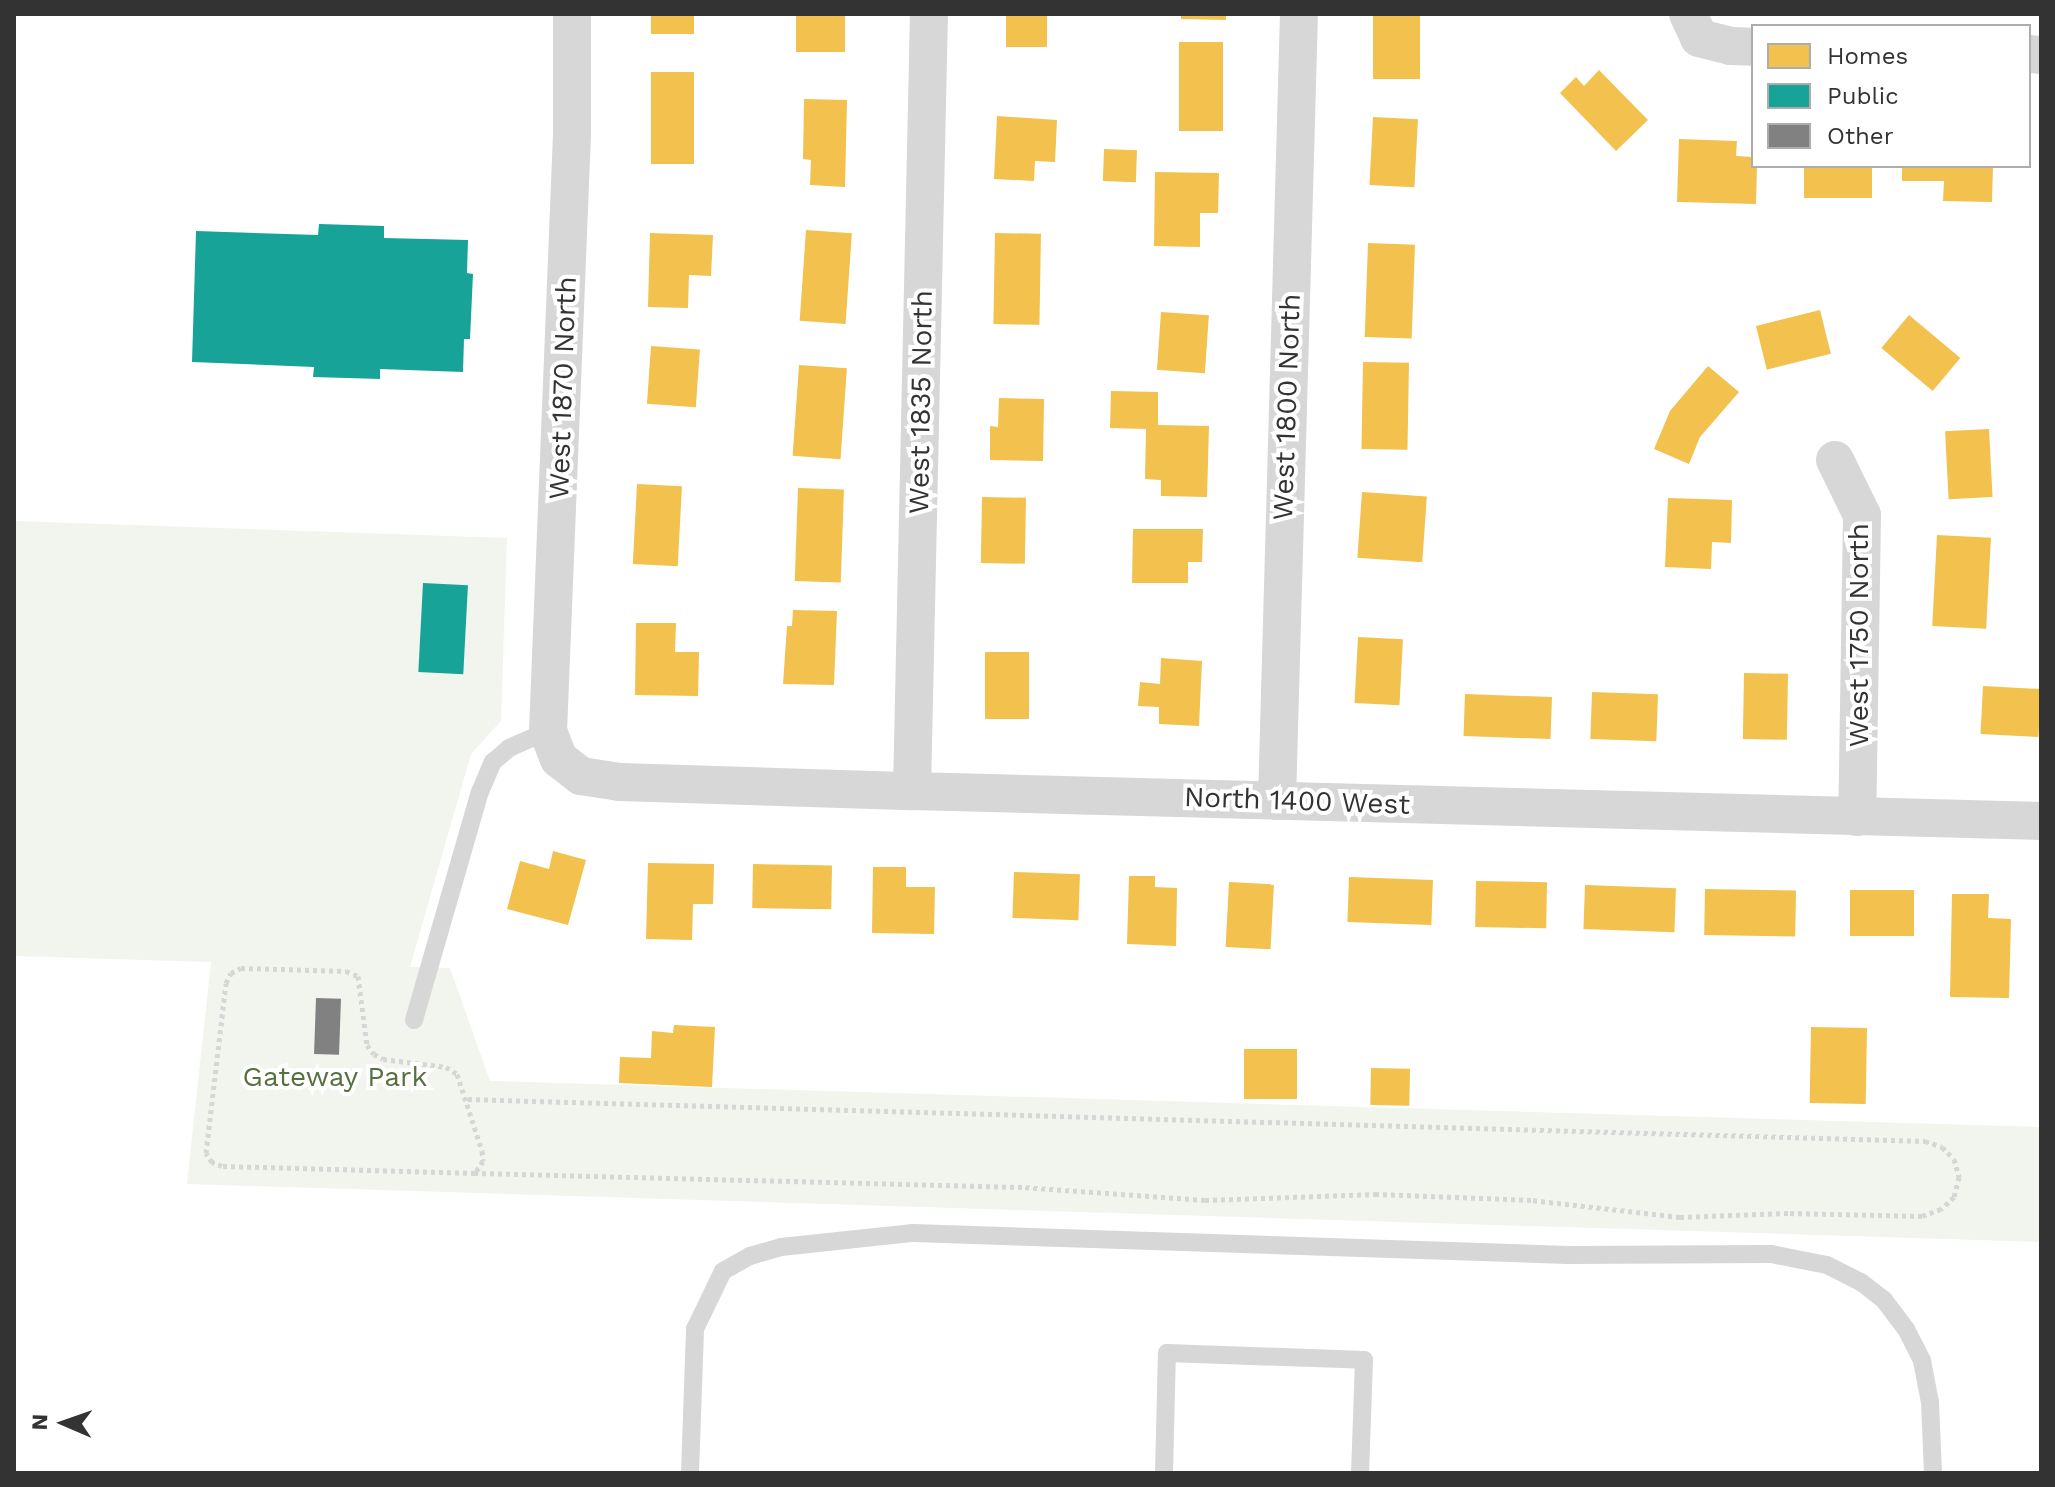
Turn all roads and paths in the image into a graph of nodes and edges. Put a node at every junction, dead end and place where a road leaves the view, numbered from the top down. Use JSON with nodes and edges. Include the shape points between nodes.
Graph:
{"nodes":[{"id":1,"x":572,"y":14,"type":"edge"},
{"id":2,"x":929,"y":14,"type":"edge"},
{"id":3,"x":1299,"y":14,"type":"edge"},
{"id":4,"x":1694,"y":26,"type":"edge"},
{"id":5,"x":1751,"y":47,"type":"edge"},
{"id":6,"x":1835,"y":460,"type":"dead end"},
{"id":7,"x":554,"y":745,"type":"junction"},
{"id":8,"x":912,"y":791,"type":"junction"},
{"id":9,"x":1277,"y":801,"type":"junction"},
{"id":10,"x":1857,"y":817,"type":"junction"},
{"id":11,"x":2041,"y":821,"type":"edge"},
{"id":12,"x":414,"y":1020,"type":"dead end"},
{"id":13,"x":468,"y":1099,"type":"junction"},
{"id":14,"x":475,"y":1173,"type":"junction"},
{"id":15,"x":690,"y":1473,"type":"edge"},
{"id":16,"x":1164,"y":1473,"type":"edge"},
{"id":17,"x":1360,"y":1473,"type":"edge"},
{"id":18,"x":1933,"y":1473,"type":"edge"}],
"edges":[{"from":1,"to":7,"type":"street","name":"West 1870 North"},
{"from":2,"to":8,"type":"street","name":"West 1835 North"},
{"from":3,"to":9,"type":"street","name":"West 1800 North"},
{"from":4,"to":5,"type":"street","via":[[1730,46]]},
{"from":6,"to":10,"type":"street","name":"West 1750 North","via":[[1862,515]]},
{"from":7,"to":8,"type":"street","name":"North 1400 West","via":[[581,776],[620,782]]},
{"from":7,"to":12,"type":"lane","via":[[509,748],[493,762]]},
{"from":8,"to":9,"type":"street","name":"North 1400 West"},
{"from":9,"to":10,"type":"street","name":"North 1400 West"},
{"from":10,"to":11,"type":"street","name":"North 1400 West"},
{"from":13,"to":14,"type":"path","via":[[483,1161]]},
{"from":13,"to":14,"type":"path","via":[[452,1070],[374,1054],[367,1045],[358,976],[346,971],[241,968],[231,973],[206,1153],[212,1162]]},
{"from":13,"to":14,"type":"path","via":[[1925,1141],[1954,1159],[1959,1177],[1954,1197],[1922,1216],[1680,1217],[1531,1200],[1377,1194],[1205,1200],[1022,1187]]},
{"from":15,"to":18,"type":"lane","via":[[695,1329],[723,1271],[781,1247],[913,1233],[1568,1255],[1771,1254],[1827,1265],[1884,1300],[1906,1329],[1922,1361],[1930,1402]]},
{"from":16,"to":17,"type":"lane","via":[[1167,1353],[1364,1360]]}]}
